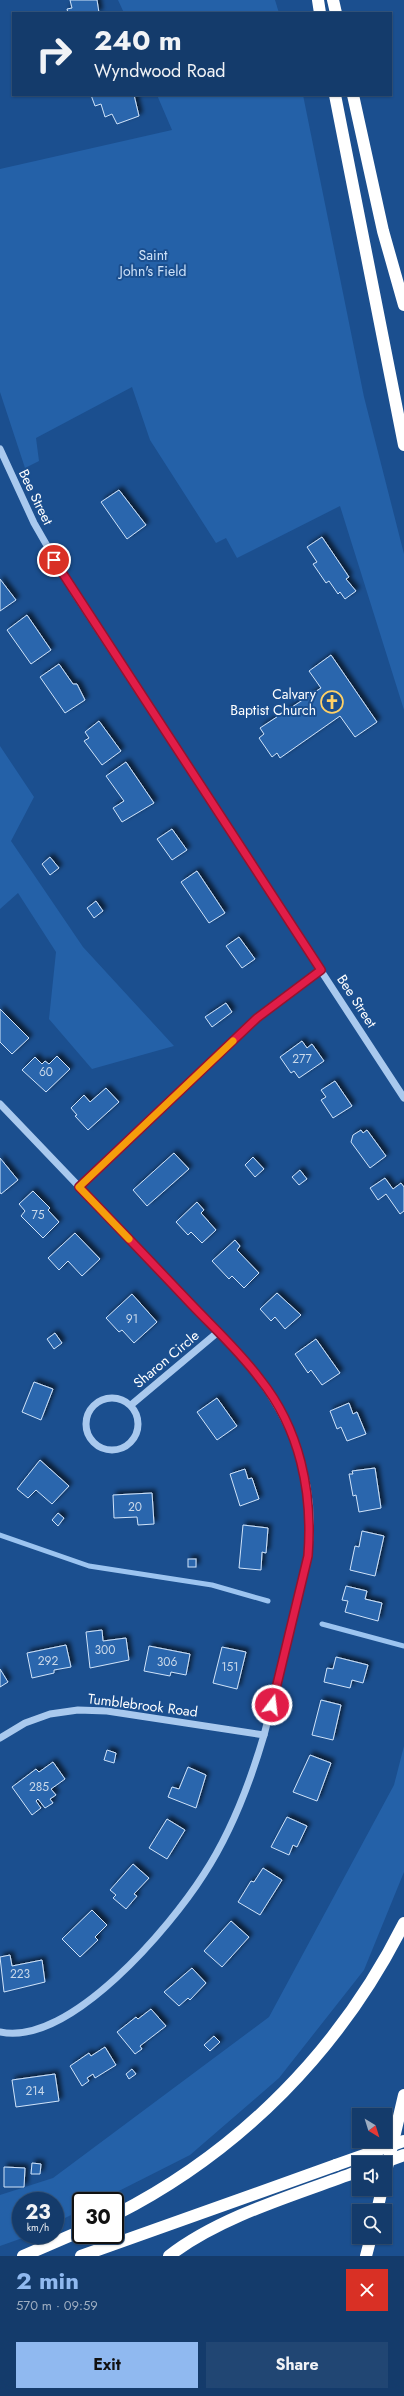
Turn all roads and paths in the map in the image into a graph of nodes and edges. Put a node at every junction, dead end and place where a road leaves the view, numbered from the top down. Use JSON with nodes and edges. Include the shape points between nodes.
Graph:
{"nodes":[{"id":1,"x":318,"y":0,"type":"edge"},
{"id":2,"x":333,"y":0,"type":"edge"},
{"id":3,"x":320,"y":12,"type":"edge"},
{"id":4,"x":336,"y":12,"type":"edge"},
{"id":5,"x":335,"y":96,"type":"edge"},
{"id":6,"x":353,"y":96,"type":"edge"},
{"id":7,"x":404,"y":305,"type":"edge"},
{"id":8,"x":404,"y":445,"type":"edge"},
{"id":9,"x":0,"y":449,"type":"edge"},
{"id":10,"x":321,"y":970,"type":"junction"},
{"id":11,"x":404,"y":1098,"type":"edge"},
{"id":12,"x":0,"y":1104,"type":"edge"},
{"id":13,"x":79,"y":1187,"type":"junction"},
{"id":14,"x":218,"y":1332,"type":"junction"},
{"id":15,"x":131,"y":1405,"type":"junction"},
{"id":16,"x":264,"y":1735,"type":"junction"},
{"id":17,"x":0,"y":1738,"type":"edge"},
{"id":18,"x":404,"y":1923,"type":"edge"},
{"id":19,"x":0,"y":2032,"type":"edge"},
{"id":20,"x":404,"y":2095,"type":"edge"},
{"id":21,"x":404,"y":2141,"type":"edge"},
{"id":22,"x":404,"y":2155,"type":"edge"},
{"id":23,"x":390,"y":2156,"type":"edge"},
{"id":24,"x":392,"y":2159,"type":"edge"},
{"id":25,"x":352,"y":2174,"type":"edge"},
{"id":26,"x":124,"y":2209,"type":"edge"},
{"id":27,"x":72,"y":2235,"type":"edge"},
{"id":28,"x":369,"y":2244,"type":"edge"},
{"id":29,"x":23,"y":2256,"type":"edge"},
{"id":30,"x":81,"y":2256,"type":"edge"},
{"id":31,"x":169,"y":2256,"type":"edge"},
{"id":32,"x":366,"y":2256,"type":"edge"}],
"edges":[{"from":1,"to":3,"type":"highway"},
{"from":2,"to":4,"type":"highway"},
{"from":5,"to":8,"type":"highway"},
{"from":6,"to":7,"type":"highway","via":[[383,231]]},
{"from":9,"to":10,"type":"street","name":"Bee Street","via":[[34,523],[73,591]]},
{"from":10,"to":11,"type":"street","name":"Bee Street"},
{"from":10,"to":13,"type":"street","via":[[257,1018]]},
{"from":12,"to":13,"type":"street"},
{"from":13,"to":14,"type":"street"},
{"from":14,"to":15,"type":"street","name":"Sharon Circle"},
{"from":14,"to":16,"type":"street","via":[[243,1358],[276,1402],[298,1448],[308,1500],[308,1556]]},
{"from":15,"to":15,"type":"street","name":"Sharon Circle","via":[[138,1424],[136,1435],[131,1442],[122,1448],[112,1449],[101,1447],[93,1441],[86,1425],[87,1416],[94,1405],[113,1398]]},
{"from":16,"to":17,"type":"street","name":"Tumblebrook Road","via":[[107,1711],[78,1710],[50,1714],[25,1723]]},
{"from":16,"to":19,"type":"street","via":[[253,1774],[224,1840],[205,1873],[156,1937],[106,1986],[67,2015],[44,2028],[26,2033]]},
{"from":18,"to":26,"type":"highway","via":[[349,2015],[315,2059],[278,2098],[246,2128],[198,2166]]},
{"from":20,"to":23,"type":"highway"},
{"from":21,"to":30,"type":"highway","bridge":true},
{"from":22,"to":24,"type":"highway","bridge":true},
{"from":25,"to":31,"type":"highway","via":[[220,2225],[194,2238]]},
{"from":27,"to":29,"type":"highway"},
{"from":28,"to":32,"type":"highway"}]}
